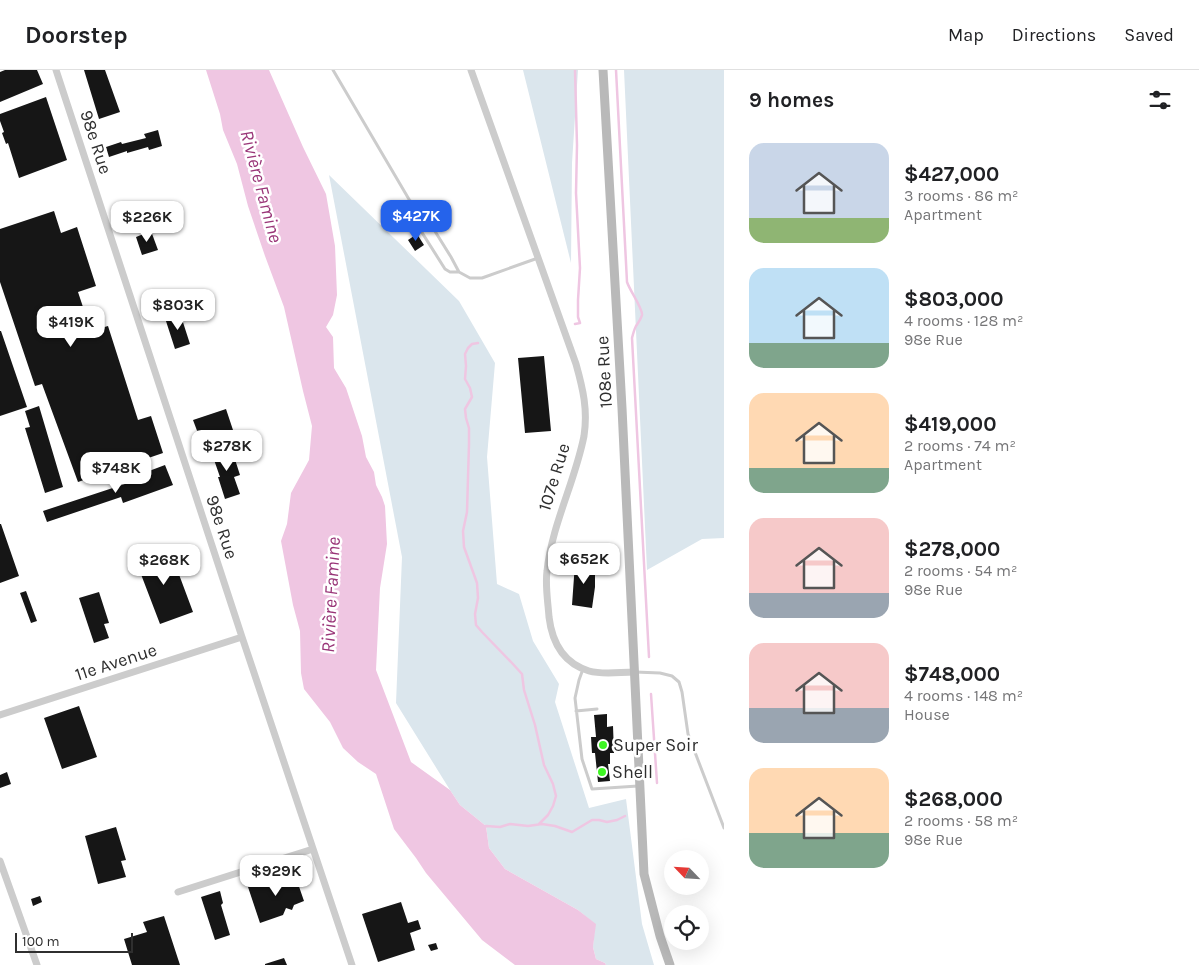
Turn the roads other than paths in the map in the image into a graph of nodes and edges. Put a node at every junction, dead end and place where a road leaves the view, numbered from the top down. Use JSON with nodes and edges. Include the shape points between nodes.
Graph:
{"nodes":[{"id":1,"x":56,"y":70,"type":"edge"},
{"id":2,"x":333,"y":70,"type":"edge"},
{"id":3,"x":471,"y":70,"type":"edge"},
{"id":4,"x":603,"y":70,"type":"edge"},
{"id":5,"x":410,"y":201,"type":"junction"},
{"id":6,"x":538,"y":258,"type":"junction"},
{"id":7,"x":459,"y":272,"type":"junction"},
{"id":8,"x":242,"y":637,"type":"junction"},
{"id":9,"x":583,"y":668,"type":"junction"},
{"id":10,"x":634,"y":672,"type":"junction"},
{"id":11,"x":597,"y":709,"type":"dead end"},
{"id":12,"x":576,"y":711,"type":"junction"},
{"id":13,"x":0,"y":715,"type":"edge"},
{"id":14,"x":640,"y":786,"type":"junction"},
{"id":15,"x":724,"y":828,"type":"edge"},
{"id":16,"x":313,"y":849,"type":"junction"},
{"id":17,"x":0,"y":861,"type":"edge"},
{"id":18,"x":178,"y":892,"type":"dead end"},
{"id":19,"x":37,"y":965,"type":"edge"},
{"id":20,"x":352,"y":965,"type":"edge"},
{"id":21,"x":670,"y":965,"type":"edge"}],
"edges":[{"from":1,"to":8,"type":"street","name":"98e Rue"},
{"from":2,"to":5,"type":"lane"},
{"from":3,"to":6,"type":"street","name":"107e Rue"},
{"from":4,"to":10,"type":"main road","name":"108e Rue"},
{"from":5,"to":7,"type":"lane","via":[[423,212]]},
{"from":5,"to":7,"type":"lane","via":[[410,212],[442,266],[450,272]]},
{"from":6,"to":7,"type":"lane","via":[[482,278],[470,278]]},
{"from":6,"to":9,"type":"street","name":"107e Rue","via":[[576,364],[586,412],[580,452],[555,529],[546,573],[550,626],[557,646],[571,663]]},
{"from":8,"to":13,"type":"street","name":"11e Avenue"},
{"from":8,"to":16,"type":"street","name":"98e Rue"},
{"from":9,"to":10,"type":"street","name":"107e Rue","via":[[599,673]]},
{"from":9,"to":12,"type":"lane","via":[[575,698]]},
{"from":10,"to":14,"type":"main road"},
{"from":10,"to":15,"type":"lane","via":[[672,676],[679,682],[688,734]]},
{"from":11,"to":12,"type":"lane"},
{"from":12,"to":14,"type":"lane","via":[[582,759],[592,789]]},
{"from":14,"to":21,"type":"main road","via":[[644,874]]},
{"from":16,"to":18,"type":"street"},
{"from":16,"to":20,"type":"street","name":"98e Rue"},
{"from":17,"to":19,"type":"street"}]}
